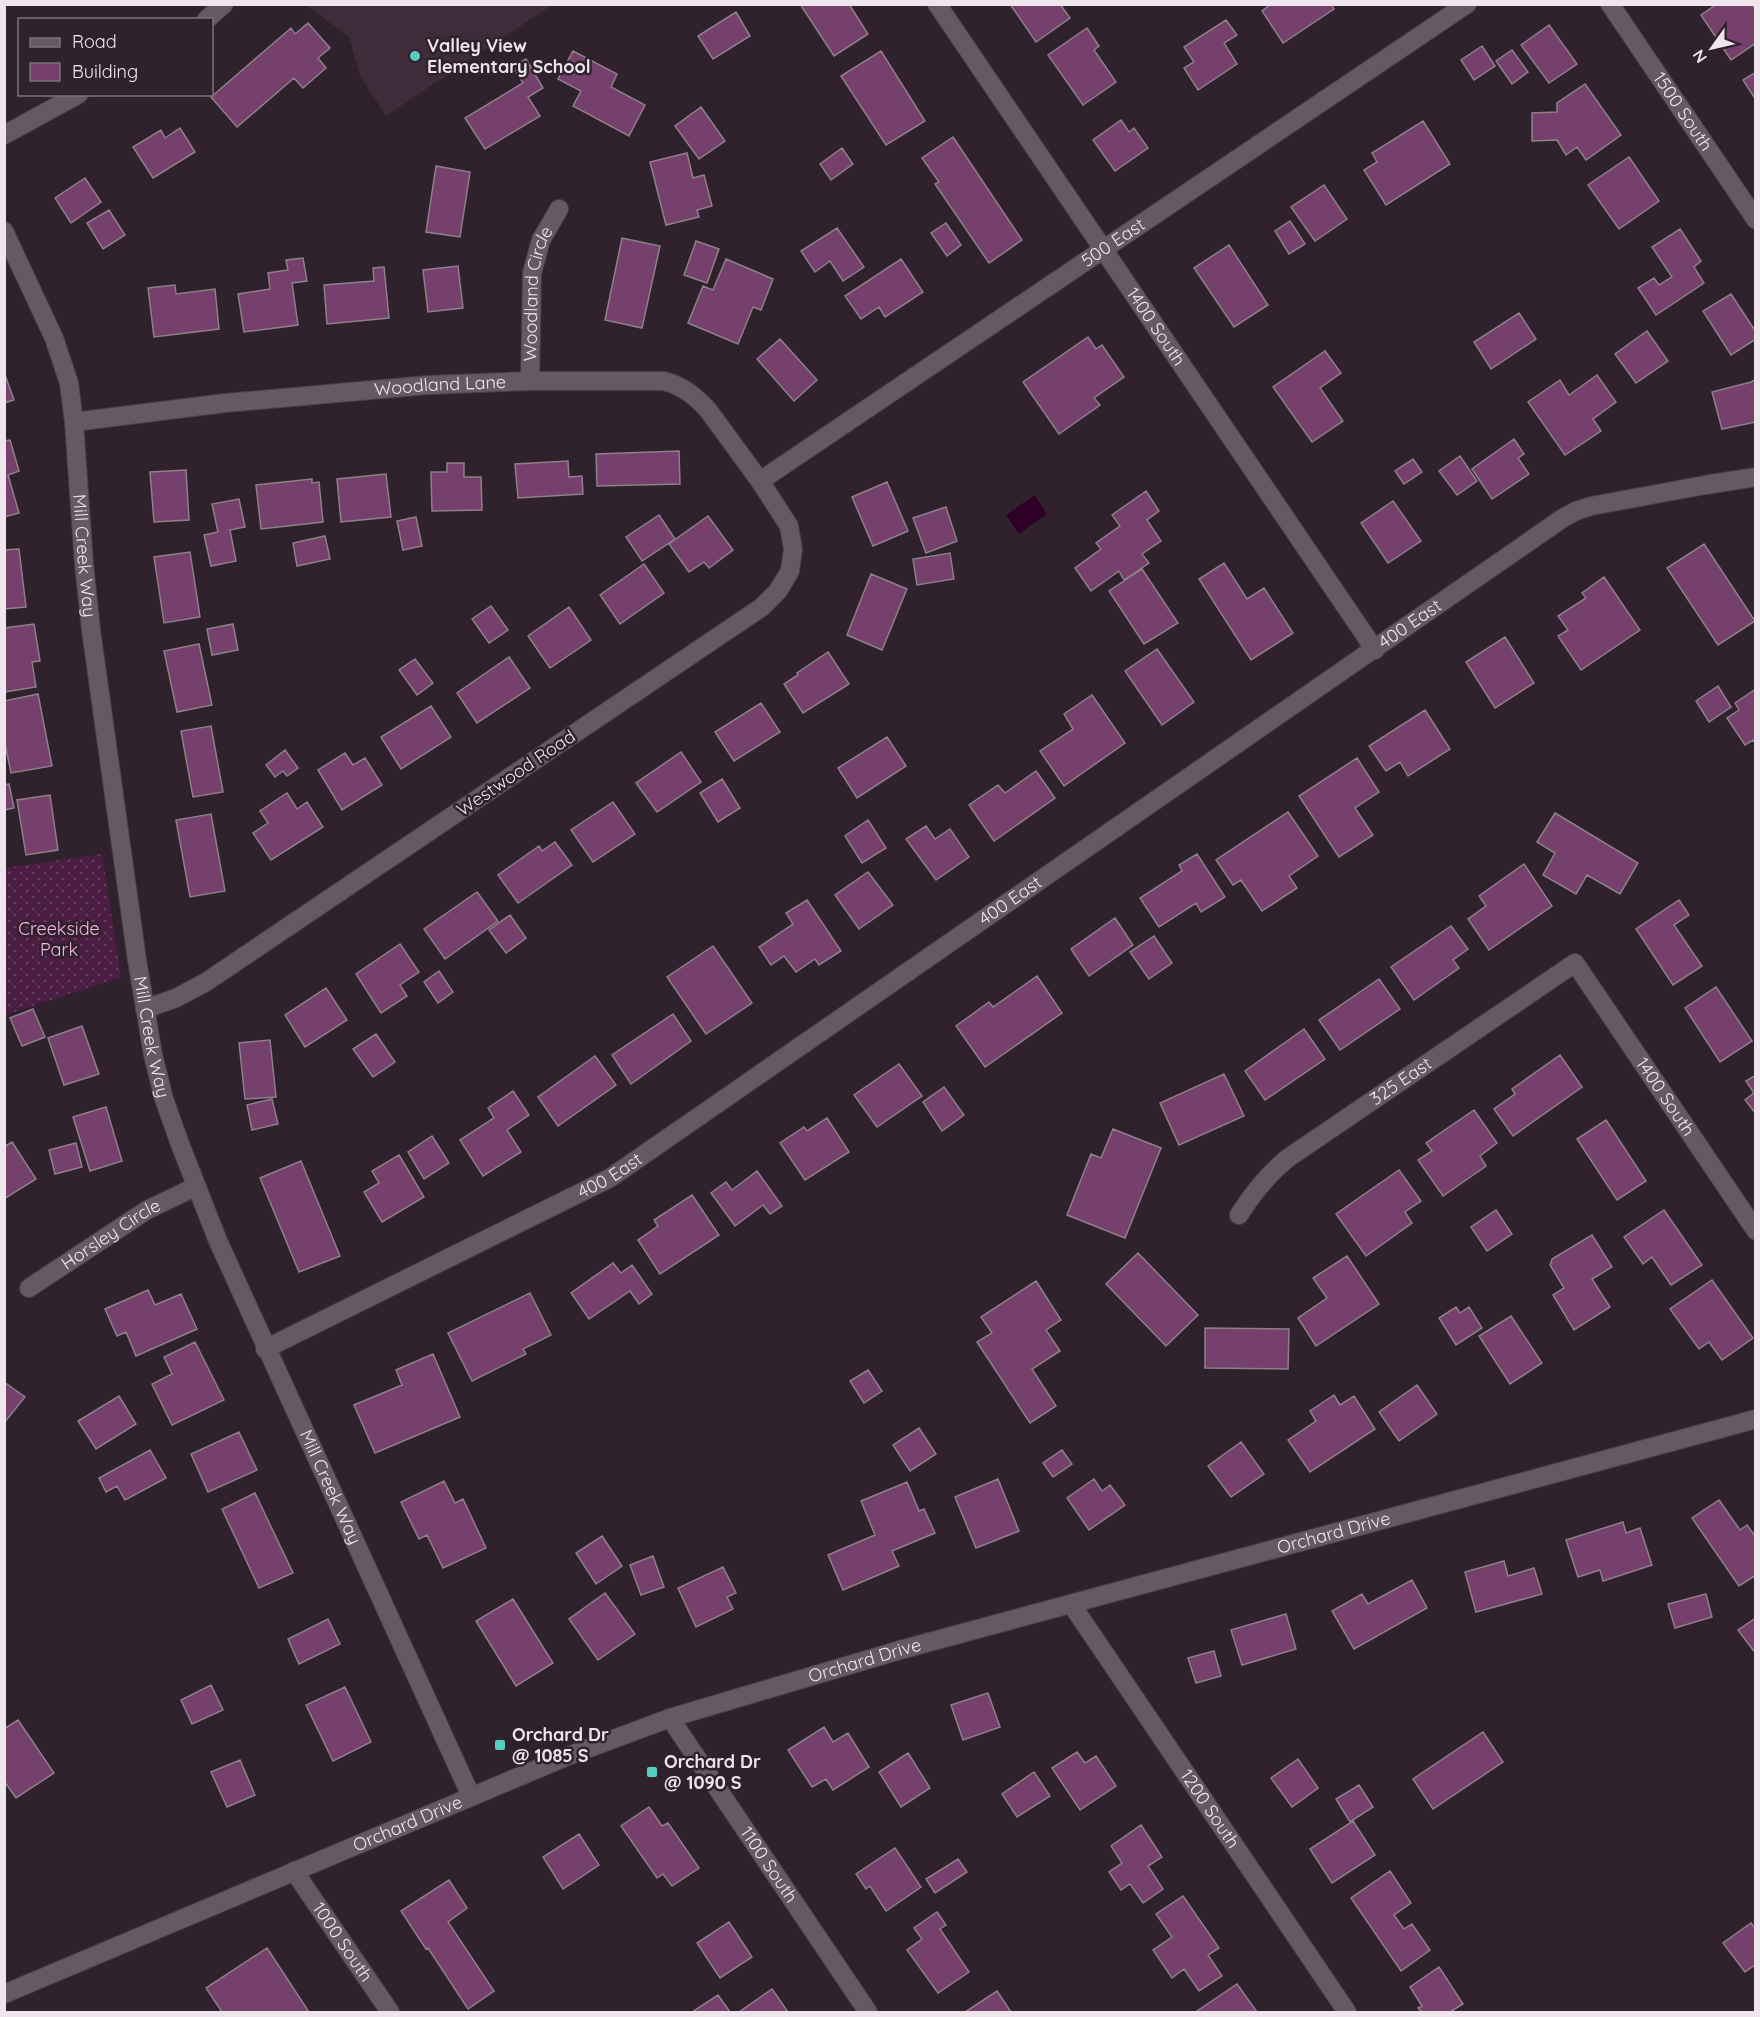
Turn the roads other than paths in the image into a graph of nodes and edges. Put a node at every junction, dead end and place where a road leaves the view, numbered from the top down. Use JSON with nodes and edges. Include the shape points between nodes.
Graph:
{"nodes":[{"id":1,"x":224,"y":4,"type":"edge"},
{"id":2,"x":937,"y":4,"type":"edge"},
{"id":3,"x":1467,"y":4,"type":"edge"},
{"id":4,"x":1610,"y":4,"type":"edge"},
{"id":5,"x":208,"y":18,"type":"edge"},
{"id":6,"x":75,"y":96,"type":"edge"},
{"id":7,"x":4,"y":135,"type":"edge"},
{"id":8,"x":558,"y":209,"type":"dead end"},
{"id":9,"x":1755,"y":220,"type":"edge"},
{"id":10,"x":4,"y":231,"type":"edge"},
{"id":11,"x":1104,"y":250,"type":"junction"},
{"id":12,"x":530,"y":381,"type":"junction"},
{"id":13,"x":74,"y":422,"type":"junction"},
{"id":14,"x":1755,"y":478,"type":"edge"},
{"id":15,"x":760,"y":481,"type":"junction"},
{"id":16,"x":1375,"y":650,"type":"junction"},
{"id":17,"x":1575,"y":963,"type":"joint"},
{"id":18,"x":145,"y":1009,"type":"junction"},
{"id":19,"x":195,"y":1187,"type":"junction"},
{"id":20,"x":1239,"y":1215,"type":"dead end"},
{"id":21,"x":1755,"y":1231,"type":"edge"},
{"id":22,"x":28,"y":1288,"type":"dead end"},
{"id":23,"x":265,"y":1348,"type":"junction"},
{"id":24,"x":1755,"y":1420,"type":"edge"},
{"id":25,"x":1072,"y":1605,"type":"junction"},
{"id":26,"x":670,"y":1718,"type":"junction"},
{"id":27,"x":471,"y":1796,"type":"junction"},
{"id":28,"x":294,"y":1871,"type":"junction"},
{"id":29,"x":4,"y":1994,"type":"edge"},
{"id":30,"x":390,"y":2013,"type":"edge"},
{"id":31,"x":868,"y":2013,"type":"edge"},
{"id":32,"x":1347,"y":2013,"type":"edge"}],
"edges":[{"from":1,"to":5,"type":"street"},
{"from":2,"to":11,"type":"street","name":"1400 South"},
{"from":3,"to":11,"type":"street","name":"500 East"},
{"from":4,"to":9,"type":"street","name":"1500 South"},
{"from":6,"to":7,"type":"street"},
{"from":8,"to":12,"type":"street","name":"Woodland Circle","via":[[541,240],[532,273]]},
{"from":10,"to":13,"type":"street","name":"Mill Creek Way","via":[[63,360]]},
{"from":11,"to":15,"type":"street","name":"500 East"},
{"from":11,"to":16,"type":"street","name":"1400 South"},
{"from":12,"to":13,"type":"street","name":"Woodland Lane","via":[[327,393]]},
{"from":12,"to":15,"type":"street","name":"Woodland Lane","via":[[652,380],[678,385],[708,410]]},
{"from":13,"to":18,"type":"street","name":"Mill Creek Way","via":[[91,630]]},
{"from":14,"to":16,"type":"street","name":"400 East","via":[[1576,511]]},
{"from":15,"to":18,"type":"street","name":"Westwood Road","via":[[789,526],[793,549],[790,571],[762,607],[206,982]]},
{"from":16,"to":23,"type":"street","name":"400 East","via":[[610,1178]]},
{"from":17,"to":20,"type":"street","name":"325 East","via":[[1270,1173]]},
{"from":17,"to":21,"type":"street","name":"1400 South"},
{"from":18,"to":19,"type":"street","name":"Mill Creek Way","via":[[164,1100]]},
{"from":19,"to":22,"type":"street","name":"Horsley Circle","via":[[147,1210]]},
{"from":19,"to":23,"type":"street","name":"Mill Creek Way"},
{"from":23,"to":27,"type":"street","name":"Mill Creek Way"},
{"from":24,"to":25,"type":"street","name":"Orchard Drive"},
{"from":25,"to":26,"type":"street","name":"Orchard Drive","via":[[890,1653]]},
{"from":25,"to":32,"type":"street","name":"1200 South"},
{"from":26,"to":27,"type":"street","name":"Orchard Drive"},
{"from":26,"to":31,"type":"street","name":"1100 South"},
{"from":27,"to":28,"type":"street","name":"Orchard Drive"},
{"from":28,"to":29,"type":"street","name":"Orchard Drive"},
{"from":28,"to":30,"type":"street","name":"1000 South"}]}
